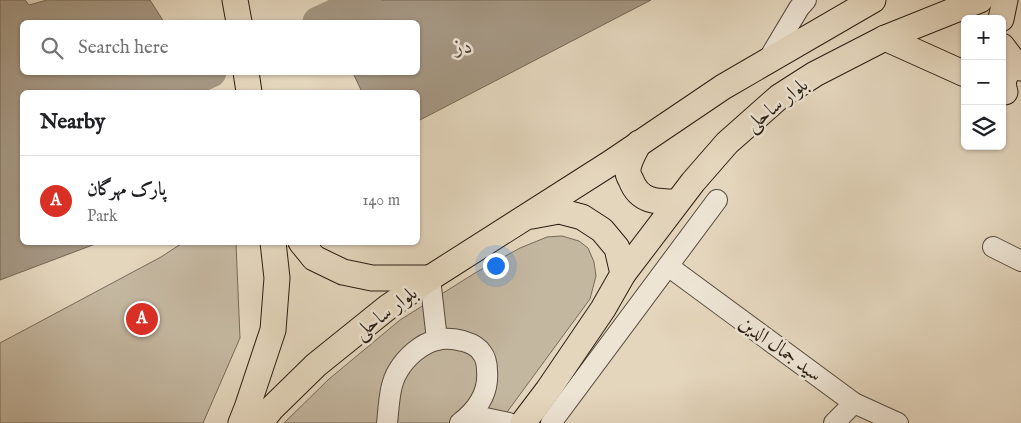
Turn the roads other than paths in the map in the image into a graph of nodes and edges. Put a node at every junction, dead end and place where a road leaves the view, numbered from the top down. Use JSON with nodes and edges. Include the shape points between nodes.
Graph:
{"nodes":[{"id":1,"x":236,"y":0,"type":"edge"},
{"id":2,"x":252,"y":0,"type":"edge"},
{"id":3,"x":806,"y":0,"type":"edge"},
{"id":4,"x":873,"y":0,"type":"edge"},
{"id":5,"x":980,"y":0,"type":"edge"},
{"id":6,"x":1004,"y":0,"type":"edge"},
{"id":7,"x":1002,"y":15,"type":"edge"},
{"id":8,"x":239,"y":20,"type":"edge"},
{"id":9,"x":255,"y":20,"type":"edge"},
{"id":10,"x":885,"y":38,"type":"junction"},
{"id":11,"x":1006,"y":51,"type":"edge"},
{"id":12,"x":768,"y":60,"type":"junction"},
{"id":13,"x":1019,"y":67,"type":"edge"},
{"id":14,"x":961,"y":72,"type":"edge"},
{"id":15,"x":246,"y":75,"type":"edge"},
{"id":16,"x":262,"y":75,"type":"edge"},
{"id":17,"x":249,"y":90,"type":"edge"},
{"id":18,"x":265,"y":90,"type":"edge"},
{"id":19,"x":1010,"y":94,"type":"edge"},
{"id":20,"x":639,"y":143,"type":"junction"},
{"id":21,"x":717,"y":200,"type":"dead end"},
{"id":22,"x":677,"y":202,"type":"junction"},
{"id":23,"x":524,"y":217,"type":"junction"},
{"id":24,"x":273,"y":245,"type":"edge"},
{"id":25,"x":303,"y":245,"type":"edge"},
{"id":26,"x":993,"y":247,"type":"dead end"},
{"id":27,"x":1021,"y":261,"type":"edge"},
{"id":28,"x":668,"y":266,"type":"junction"},
{"id":29,"x":623,"y":274,"type":"junction"},
{"id":30,"x":430,"y":278,"type":"junction"},
{"id":31,"x":437,"y":340,"type":"junction"},
{"id":32,"x":854,"y":403,"type":"junction"},
{"id":33,"x":466,"y":419,"type":"edge"},
{"id":34,"x":241,"y":423,"type":"edge"},
{"id":35,"x":260,"y":423,"type":"edge"},
{"id":36,"x":388,"y":423,"type":"edge"},
{"id":37,"x":509,"y":423,"type":"edge"},
{"id":38,"x":523,"y":423,"type":"edge"},
{"id":39,"x":552,"y":423,"type":"edge"},
{"id":40,"x":834,"y":423,"type":"edge"},
{"id":41,"x":898,"y":423,"type":"edge"}],
"edges":[{"from":1,"to":8,"type":"main road"},
{"from":2,"to":9,"type":"main road"},
{"from":3,"to":12,"type":"street"},
{"from":4,"to":12,"type":"main road","name":"بلوار ساحلی"},
{"from":5,"to":10,"type":"main road","name":"بلوار ساحلی"},
{"from":6,"to":7,"type":"main road"},
{"from":10,"to":14,"type":"main road"},
{"from":10,"to":22,"type":"main road","name":"بلوار ساحلی","via":[[814,74],[779,97],[727,143]]},
{"from":11,"to":13,"type":"main road"},
{"from":12,"to":20,"type":"main road","name":"بلوار ساحلی"},
{"from":13,"to":19,"type":"main road","via":[[1006,74],[1003,86]]},
{"from":15,"to":17,"type":"main road"},
{"from":16,"to":18,"type":"main road"},
{"from":20,"to":22,"type":"main road","via":[[631,157],[628,173],[634,189],[646,199]]},
{"from":20,"to":23,"type":"main road","name":"بلوار ساحلی"},
{"from":21,"to":28,"type":"street"},
{"from":22,"to":29,"type":"main road","name":"بلوار ساحلی"},
{"from":23,"to":29,"type":"main road","name":"بلوار ساحلی","via":[[559,211],[582,217],[602,230],[617,248]]},
{"from":23,"to":30,"type":"main road","name":"بلوار ساحلی"},
{"from":24,"to":34,"type":"main road","via":[[277,278],[273,330]]},
{"from":25,"to":30,"type":"main road","via":[[314,258],[343,272],[372,278]]},
{"from":26,"to":27,"type":"street"},
{"from":28,"to":32,"type":"street","name":"سید جمال الدین"},
{"from":28,"to":39,"type":"street"},
{"from":29,"to":38,"type":"main road","name":"بلوار ساحلی","via":[[603,309]]},
{"from":30,"to":31,"type":"street"},
{"from":30,"to":35,"type":"main road","name":"بلوار ساحلی","via":[[316,365]]},
{"from":31,"to":33,"type":"street","via":[[454,339],[472,344],[482,353],[487,366],[484,396]]},
{"from":31,"to":36,"type":"street","via":[[408,358],[397,372],[390,392]]},
{"from":32,"to":40,"type":"street"},
{"from":32,"to":41,"type":"street","name":"سید جمال الدین"},
{"from":33,"to":37,"type":"street"}]}
